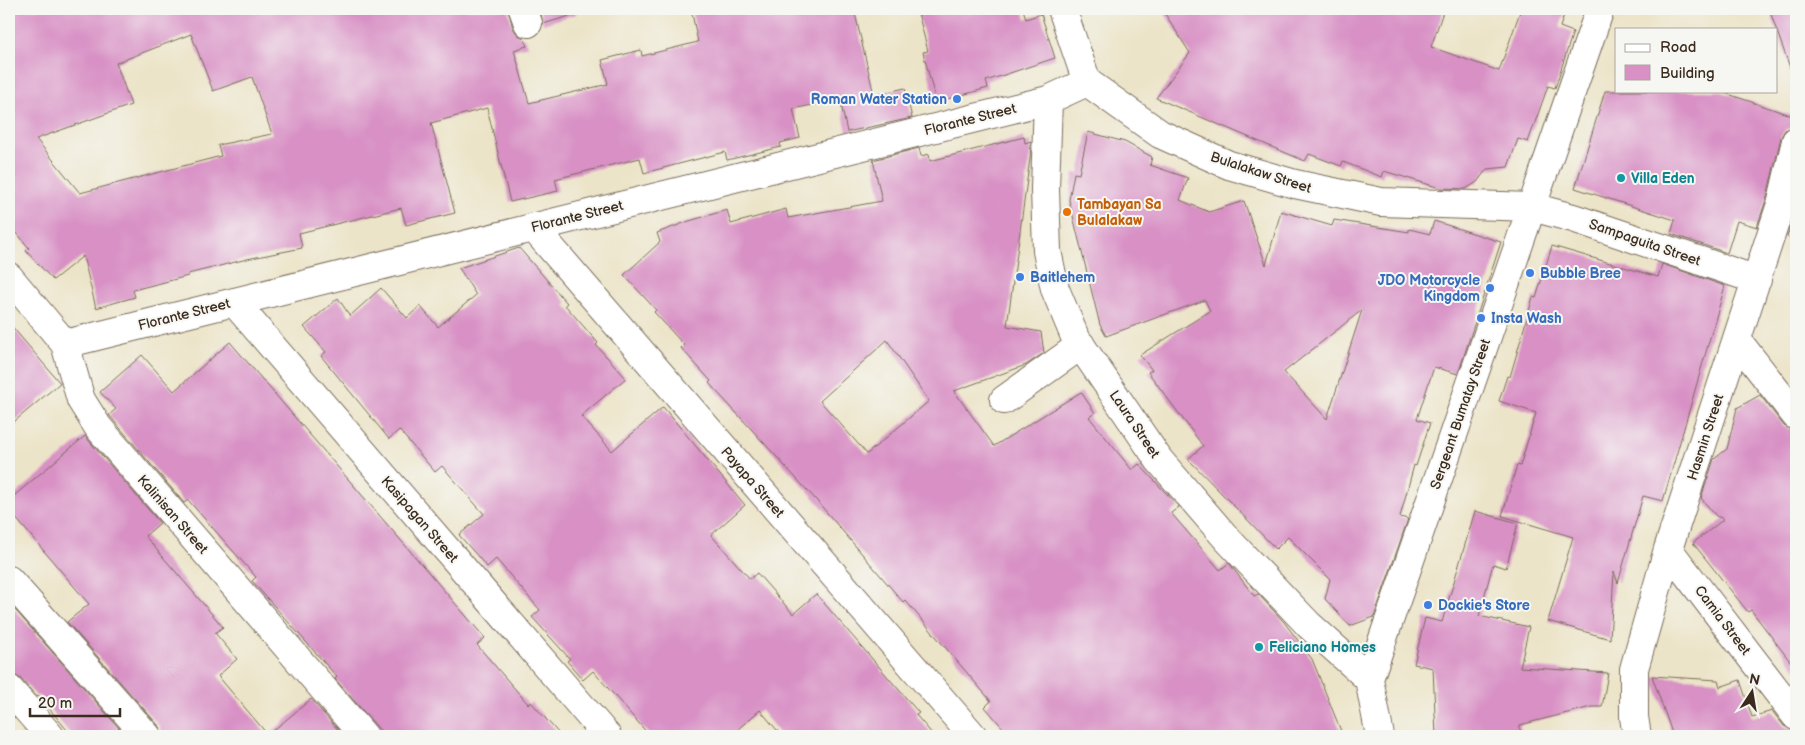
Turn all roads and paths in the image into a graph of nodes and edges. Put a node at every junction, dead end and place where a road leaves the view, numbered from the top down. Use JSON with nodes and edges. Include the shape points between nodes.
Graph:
{"nodes":[{"id":1,"x":1062,"y":9,"type":"edge"},
{"id":2,"x":1600,"y":9,"type":"edge"},
{"id":3,"x":1087,"y":82,"type":"junction"},
{"id":4,"x":1048,"y":100,"type":"junction"},
{"id":5,"x":1796,"y":141,"type":"edge"},
{"id":6,"x":1532,"y":208,"type":"junction"},
{"id":7,"x":533,"y":227,"type":"junction"},
{"id":8,"x":9,"y":277,"type":"edge"},
{"id":9,"x":1757,"y":280,"type":"junction"},
{"id":10,"x":234,"y":302,"type":"junction"},
{"id":11,"x":1737,"y":340,"type":"junction"},
{"id":12,"x":65,"y":344,"type":"junction"},
{"id":13,"x":1081,"y":345,"type":"junction"},
{"id":14,"x":1004,"y":400,"type":"dead end"},
{"id":15,"x":1796,"y":416,"type":"edge"},
{"id":16,"x":1668,"y":548,"type":"junction"},
{"id":17,"x":9,"y":580,"type":"edge"},
{"id":18,"x":1369,"y":679,"type":"junction"},
{"id":19,"x":9,"y":689,"type":"edge"},
{"id":20,"x":1796,"y":716,"type":"edge"},
{"id":21,"x":50,"y":736,"type":"edge"},
{"id":22,"x":146,"y":736,"type":"edge"},
{"id":23,"x":364,"y":736,"type":"edge"},
{"id":24,"x":607,"y":736,"type":"edge"},
{"id":25,"x":973,"y":736,"type":"edge"},
{"id":26,"x":1380,"y":736,"type":"edge"},
{"id":27,"x":1637,"y":736,"type":"edge"}],
"edges":[{"from":1,"to":3,"type":"street"},
{"from":2,"to":6,"type":"street","name":"Sergeant Bumatay Street"},
{"from":3,"to":4,"type":"street","name":"Florante Street"},
{"from":3,"to":6,"type":"street","name":"Bulalakaw Street","via":[[1160,134],[1229,165],[1296,184],[1381,202]]},
{"from":4,"to":7,"type":"street","name":"Florante Street"},
{"from":4,"to":13,"type":"street","name":"Laura Street","via":[[1047,251],[1055,289]]},
{"from":5,"to":9,"type":"street","name":"Hasmin Street","via":[[1782,201]]},
{"from":6,"to":9,"type":"street","name":"Sampaguita Street","via":[[1573,218]]},
{"from":6,"to":18,"type":"street","name":"Sergeant Bumatay Street"},
{"from":7,"to":10,"type":"street","name":"Florante Street"},
{"from":7,"to":25,"type":"street","name":"Payapa Street"},
{"from":8,"to":12,"type":"street","name":"Kalinisan Street"},
{"from":9,"to":11,"type":"street","name":"Hasmin Street"},
{"from":10,"to":12,"type":"street","name":"Florante Street"},
{"from":10,"to":24,"type":"street","name":"Kasipagan Street"},
{"from":11,"to":15,"type":"street"},
{"from":11,"to":16,"type":"street","name":"Hasmin Street"},
{"from":12,"to":23,"type":"street","name":"Kalinisan Street","via":[[81,400],[98,427]]},
{"from":13,"to":14,"type":"street"},
{"from":13,"to":18,"type":"street","name":"Laura Street","via":[[1159,460],[1190,496],[1308,625]]},
{"from":16,"to":20,"type":"street","name":"Camia Street"},
{"from":16,"to":27,"type":"street","name":"Hasmin Street","via":[[1634,669]]},
{"from":17,"to":22,"type":"street"},
{"from":18,"to":26,"type":"street"},
{"from":19,"to":21,"type":"street"}]}
